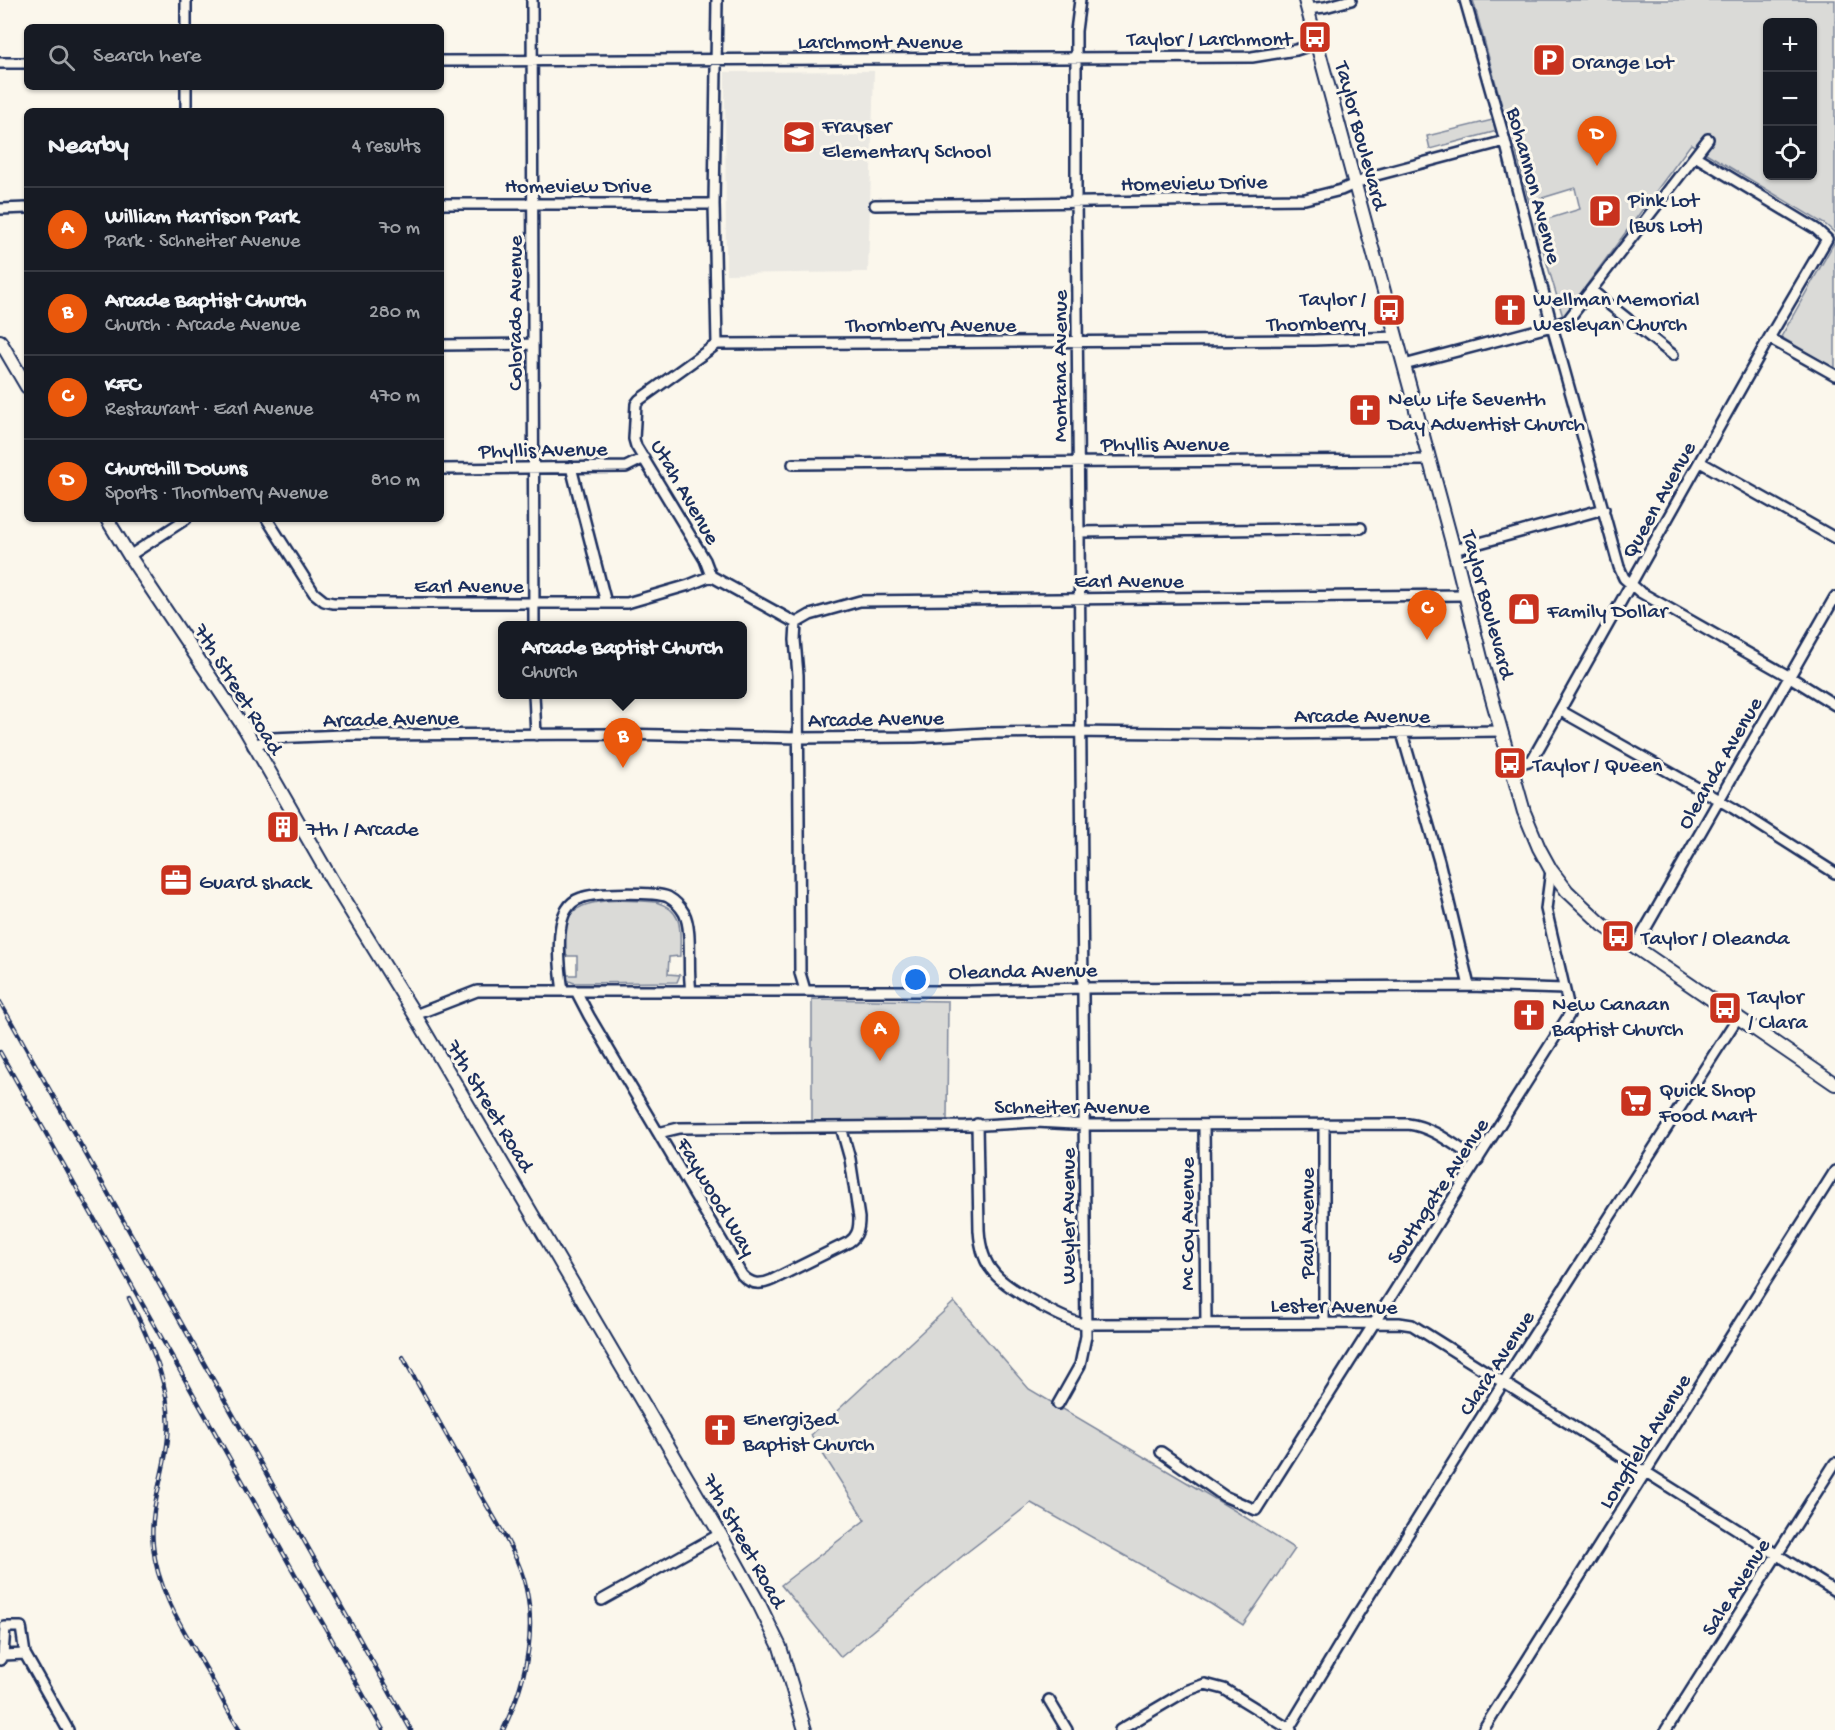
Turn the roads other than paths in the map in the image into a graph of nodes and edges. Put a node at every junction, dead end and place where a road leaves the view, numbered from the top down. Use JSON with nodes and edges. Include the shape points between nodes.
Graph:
{"nodes":[{"id":1,"x":186,"y":0,"type":"edge"},
{"id":2,"x":532,"y":0,"type":"edge"},
{"id":3,"x":717,"y":0,"type":"edge"},
{"id":4,"x":1080,"y":0,"type":"edge"},
{"id":5,"x":1351,"y":0,"type":"edge"},
{"id":6,"x":1465,"y":0,"type":"edge"},
{"id":7,"x":1306,"y":4,"type":"edge"},
{"id":8,"x":186,"y":24,"type":"edge"},
{"id":9,"x":1317,"y":43,"type":"junction"},
{"id":10,"x":1076,"y":58,"type":"junction"},
{"id":11,"x":532,"y":60,"type":"junction"},
{"id":12,"x":717,"y":60,"type":"junction"},
{"id":13,"x":444,"y":61,"type":"edge"},
{"id":14,"x":0,"y":63,"type":"edge"},
{"id":15,"x":24,"y":63,"type":"edge"},
{"id":16,"x":186,"y":90,"type":"edge"},
{"id":17,"x":186,"y":108,"type":"edge"},
{"id":18,"x":1708,"y":139,"type":"dead end"},
{"id":19,"x":1505,"y":141,"type":"junction"},
{"id":20,"x":1695,"y":156,"type":"junction"},
{"id":21,"x":1355,"y":183,"type":"junction"},
{"id":22,"x":1076,"y":201,"type":"junction"},
{"id":23,"x":444,"y":204,"type":"edge"},
{"id":24,"x":532,"y":204,"type":"junction"},
{"id":25,"x":714,"y":204,"type":"junction"},
{"id":26,"x":875,"y":205,"type":"dead end"},
{"id":27,"x":24,"y":208,"type":"edge"},
{"id":28,"x":0,"y":209,"type":"edge"},
{"id":29,"x":1591,"y":290,"type":"junction"},
{"id":30,"x":1552,"y":326,"type":"junction"},
{"id":31,"x":1396,"y":337,"type":"junction"},
{"id":32,"x":1769,"y":338,"type":"junction"},
{"id":33,"x":0,"y":341,"type":"edge"},
{"id":34,"x":1078,"y":341,"type":"junction"},
{"id":35,"x":532,"y":344,"type":"junction"},
{"id":36,"x":717,"y":344,"type":"junction"},
{"id":37,"x":444,"y":345,"type":"edge"},
{"id":38,"x":1673,"y":355,"type":"dead end"},
{"id":39,"x":1404,"y":365,"type":"junction"},
{"id":40,"x":1835,"y":375,"type":"edge"},
{"id":41,"x":24,"y":382,"type":"edge"},
{"id":42,"x":644,"y":458,"type":"junction"},
{"id":43,"x":1430,"y":460,"type":"junction"},
{"id":44,"x":1700,"y":462,"type":"junction"},
{"id":45,"x":1078,"y":463,"type":"junction"},
{"id":46,"x":793,"y":464,"type":"dead end"},
{"id":47,"x":571,"y":467,"type":"junction"},
{"id":48,"x":533,"y":468,"type":"junction"},
{"id":49,"x":444,"y":469,"type":"edge"},
{"id":50,"x":1604,"y":509,"type":"junction"},
{"id":51,"x":108,"y":522,"type":"edge"},
{"id":52,"x":181,"y":522,"type":"edge"},
{"id":53,"x":269,"y":522,"type":"edge"},
{"id":54,"x":1361,"y":528,"type":"dead end"},
{"id":55,"x":1079,"y":532,"type":"junction"},
{"id":56,"x":1835,"y":538,"type":"edge"},
{"id":57,"x":1454,"y":550,"type":"junction"},
{"id":58,"x":129,"y":556,"type":"junction"},
{"id":59,"x":711,"y":576,"type":"junction"},
{"id":60,"x":1631,"y":585,"type":"junction"},
{"id":61,"x":1465,"y":596,"type":"junction"},
{"id":62,"x":1835,"y":597,"type":"edge"},
{"id":63,"x":1080,"y":599,"type":"junction"},
{"id":64,"x":534,"y":603,"type":"junction"},
{"id":65,"x":606,"y":603,"type":"junction"},
{"id":66,"x":534,"y":621,"type":"edge"},
{"id":67,"x":796,"y":623,"type":"junction"},
{"id":68,"x":1790,"y":677,"type":"junction"},
{"id":69,"x":534,"y":699,"type":"edge"},
{"id":70,"x":1835,"y":705,"type":"edge"},
{"id":71,"x":1560,"y":711,"type":"junction"},
{"id":72,"x":1502,"y":732,"type":"junction"},
{"id":73,"x":1080,"y":733,"type":"junction"},
{"id":74,"x":1402,"y":733,"type":"junction"},
{"id":75,"x":536,"y":735,"type":"junction"},
{"id":76,"x":799,"y":738,"type":"junction"},
{"id":77,"x":253,"y":746,"type":"junction"},
{"id":78,"x":1511,"y":766,"type":"junction"},
{"id":79,"x":1719,"y":801,"type":"junction"},
{"id":80,"x":1551,"y":870,"type":"junction"},
{"id":81,"x":1835,"y":873,"type":"edge"},
{"id":82,"x":1635,"y":947,"type":"junction"},
{"id":83,"x":1469,"y":986,"type":"junction"},
{"id":84,"x":1083,"y":988,"type":"junction"},
{"id":85,"x":1564,"y":989,"type":"junction"},
{"id":86,"x":805,"y":990,"type":"junction"},
{"id":87,"x":563,"y":991,"type":"junction"},
{"id":88,"x":576,"y":991,"type":"junction"},
{"id":89,"x":691,"y":991,"type":"junction"},
{"id":90,"x":414,"y":1015,"type":"junction"},
{"id":91,"x":1738,"y":1017,"type":"junction"},
{"id":92,"x":1835,"y":1084,"type":"edge"},
{"id":93,"x":977,"y":1124,"type":"junction"},
{"id":94,"x":1085,"y":1124,"type":"junction"},
{"id":95,"x":1324,"y":1124,"type":"junction"},
{"id":96,"x":1204,"y":1125,"type":"junction"},
{"id":97,"x":841,"y":1127,"type":"junction"},
{"id":98,"x":658,"y":1133,"type":"junction"},
{"id":99,"x":1478,"y":1160,"type":"junction"},
{"id":100,"x":1835,"y":1171,"type":"edge"},
{"id":101,"x":1206,"y":1323,"type":"junction"},
{"id":102,"x":1324,"y":1323,"type":"junction"},
{"id":103,"x":1086,"y":1324,"type":"junction"},
{"id":104,"x":1373,"y":1324,"type":"junction"},
{"id":105,"x":1504,"y":1383,"type":"junction"},
{"id":106,"x":1058,"y":1404,"type":"dead end"},
{"id":107,"x":1161,"y":1452,"type":"dead end"},
{"id":108,"x":1835,"y":1463,"type":"edge"},
{"id":109,"x":1645,"y":1473,"type":"junction"},
{"id":110,"x":720,"y":1534,"type":"junction"},
{"id":111,"x":1776,"y":1556,"type":"junction"},
{"id":112,"x":1835,"y":1591,"type":"edge"},
{"id":113,"x":602,"y":1600,"type":"dead end"},
{"id":114,"x":25,"y":1654,"type":"junction"},
{"id":115,"x":2,"y":1657,"type":"edge"},
{"id":116,"x":1049,"y":1700,"type":"dead end"},
{"id":117,"x":68,"y":1730,"type":"edge"},
{"id":118,"x":805,"y":1730,"type":"edge"},
{"id":119,"x":1067,"y":1730,"type":"edge"},
{"id":120,"x":1120,"y":1730,"type":"edge"},
{"id":121,"x":1289,"y":1730,"type":"edge"},
{"id":122,"x":1483,"y":1730,"type":"edge"},
{"id":123,"x":1666,"y":1730,"type":"edge"}],
"edges":[{"from":1,"to":8,"type":"street"},
{"from":2,"to":11,"type":"street","name":"Colorado Avenue"},
{"from":3,"to":12,"type":"street"},
{"from":4,"to":10,"type":"street","name":"Montana Avenue"},
{"from":5,"to":7,"type":"street","via":[[1325,8]]},
{"from":6,"to":19,"type":"street","name":"Bohannon Avenue"},
{"from":7,"to":9,"type":"main road","name":"Taylor Boulevard"},
{"from":9,"to":10,"type":"street","name":"Larchmont Avenue","via":[[1252,57]]},
{"from":9,"to":21,"type":"main road","name":"Taylor Boulevard"},
{"from":10,"to":12,"type":"street","name":"Larchmont Avenue"},
{"from":10,"to":22,"type":"street","name":"Montana Avenue"},
{"from":11,"to":12,"type":"street","name":"Larchmont Avenue"},
{"from":11,"to":13,"type":"street","name":"Larchmont Avenue"},
{"from":11,"to":24,"type":"street","name":"Colorado Avenue"},
{"from":12,"to":25,"type":"street"},
{"from":14,"to":15,"type":"street"},
{"from":16,"to":17,"type":"street"},
{"from":18,"to":20,"type":"street"},
{"from":19,"to":21,"type":"street","name":"Homeview Drive"},
{"from":19,"to":30,"type":"street","name":"Bohannon Avenue"},
{"from":20,"to":29,"type":"street"},
{"from":20,"to":32,"type":"street","name":"Queen Avenue","via":[[1827,239]]},
{"from":21,"to":22,"type":"street","name":"Homeview Drive","via":[[1305,199]]},
{"from":21,"to":31,"type":"main road","name":"Taylor Boulevard"},
{"from":22,"to":26,"type":"street","name":"Homeview Drive"},
{"from":22,"to":34,"type":"street","name":"Montana Avenue"},
{"from":23,"to":24,"type":"street","name":"Homeview Drive"},
{"from":24,"to":25,"type":"street","name":"Homeview Drive"},
{"from":24,"to":35,"type":"street","name":"Colorado Avenue"},
{"from":25,"to":36,"type":"street"},
{"from":27,"to":28,"type":"street"},
{"from":29,"to":30,"type":"street","via":[[1568,320]]},
{"from":29,"to":38,"type":"street"},
{"from":30,"to":39,"type":"street"},
{"from":30,"to":50,"type":"street","name":"Bohannon Avenue"},
{"from":31,"to":34,"type":"street","name":"Thornberry Avenue"},
{"from":31,"to":39,"type":"main road","name":"Taylor Boulevard"},
{"from":32,"to":40,"type":"street"},
{"from":32,"to":44,"type":"street","name":"Queen Avenue"},
{"from":33,"to":41,"type":"main road"},
{"from":34,"to":36,"type":"street","name":"Thornberry Avenue"},
{"from":34,"to":45,"type":"street","name":"Montana Avenue"},
{"from":35,"to":37,"type":"street"},
{"from":35,"to":48,"type":"street","name":"Colorado Avenue"},
{"from":36,"to":42,"type":"street","name":"Utah Avenue","via":[[636,404],[634,439]]},
{"from":39,"to":43,"type":"main road","name":"Taylor Boulevard"},
{"from":42,"to":47,"type":"street","name":"Phyllis Avenue","via":[[626,467]]},
{"from":42,"to":59,"type":"street","name":"Utah Avenue"},
{"from":43,"to":45,"type":"street","name":"Phyllis Avenue"},
{"from":43,"to":57,"type":"main road","name":"Taylor Boulevard"},
{"from":44,"to":56,"type":"street"},
{"from":44,"to":60,"type":"street","name":"Queen Avenue"},
{"from":45,"to":46,"type":"street","name":"Phyllis Avenue"},
{"from":45,"to":55,"type":"street","name":"Montana Avenue"},
{"from":47,"to":48,"type":"street","name":"Phyllis Avenue"},
{"from":47,"to":65,"type":"street"},
{"from":48,"to":49,"type":"street","name":"Phyllis Avenue"},
{"from":48,"to":64,"type":"street","name":"Colorado Avenue"},
{"from":50,"to":57,"type":"street"},
{"from":50,"to":60,"type":"street","name":"Bohannon Avenue","via":[[1619,567]]},
{"from":51,"to":58,"type":"main road","name":"7th Street Road"},
{"from":52,"to":58,"type":"street"},
{"from":53,"to":64,"type":"street","name":"Earl Avenue","via":[[314,593],[324,602]]},
{"from":54,"to":55,"type":"street"},
{"from":55,"to":63,"type":"street","name":"Montana Avenue"},
{"from":57,"to":61,"type":"main road","name":"Taylor Boulevard"},
{"from":58,"to":77,"type":"main road","name":"7th Street Road"},
{"from":59,"to":65,"type":"street","name":"Earl Avenue","via":[[627,603]]},
{"from":59,"to":67,"type":"street","name":"Utah Avenue"},
{"from":60,"to":68,"type":"street"},
{"from":60,"to":71,"type":"street","name":"Queen Avenue"},
{"from":61,"to":63,"type":"street","name":"Earl Avenue"},
{"from":61,"to":72,"type":"main road","name":"Taylor Boulevard"},
{"from":62,"to":68,"type":"street","name":"Oleanda Avenue"},
{"from":63,"to":67,"type":"street","name":"Earl Avenue","via":[[860,601],[810,615]]},
{"from":63,"to":73,"type":"street","name":"Montana Avenue"},
{"from":64,"to":65,"type":"street","name":"Earl Avenue"},
{"from":64,"to":66,"type":"street","name":"Colorado Avenue"},
{"from":67,"to":76,"type":"street"},
{"from":68,"to":70,"type":"street"},
{"from":68,"to":79,"type":"street","name":"Oleanda Avenue"},
{"from":69,"to":75,"type":"street"},
{"from":71,"to":78,"type":"street","name":"Queen Avenue","via":[[1532,760]]},
{"from":71,"to":79,"type":"street"},
{"from":72,"to":74,"type":"street","name":"Arcade Avenue"},
{"from":72,"to":78,"type":"main road","name":"Taylor Boulevard"},
{"from":73,"to":74,"type":"street","name":"Arcade Avenue"},
{"from":73,"to":76,"type":"street","name":"Arcade Avenue"},
{"from":73,"to":84,"type":"street","name":"Weyler Avenue"},
{"from":74,"to":83,"type":"street"},
{"from":75,"to":76,"type":"street","name":"Arcade Avenue"},
{"from":75,"to":77,"type":"street","name":"Arcade Avenue","via":[[343,735],[272,738]]},
{"from":76,"to":86,"type":"street","via":[[800,973]]},
{"from":77,"to":90,"type":"main road","name":"7th Street Road"},
{"from":78,"to":80,"type":"main road","name":"Taylor Boulevard","via":[[1532,832]]},
{"from":79,"to":81,"type":"street"},
{"from":79,"to":82,"type":"street","name":"Oleanda Avenue"},
{"from":80,"to":82,"type":"main road","name":"Taylor Boulevard","via":[[1591,914]]},
{"from":80,"to":85,"type":"street","name":"Southgate Avenue","via":[[1546,909]]},
{"from":82,"to":91,"type":"main road","name":"Taylor Boulevard"},
{"from":83,"to":84,"type":"street","name":"Oleanda Avenue"},
{"from":83,"to":85,"type":"street","name":"Oleanda Avenue"},
{"from":84,"to":86,"type":"street","name":"Oleanda Avenue"},
{"from":84,"to":94,"type":"street","name":"Weyler Avenue"},
{"from":85,"to":99,"type":"street","name":"Southgate Avenue","via":[[1569,1015]]},
{"from":86,"to":89,"type":"street","name":"Oleanda Avenue"},
{"from":87,"to":88,"type":"street","name":"Oleanda Avenue"},
{"from":87,"to":89,"type":"street","via":[[561,923],[568,907],[588,896],[643,894],[670,898],[685,915]]},
{"from":87,"to":90,"type":"street","name":"Oleanda Avenue","via":[[477,991]]},
{"from":88,"to":89,"type":"street","name":"Oleanda Avenue"},
{"from":88,"to":98,"type":"street","name":"Faywood Way"},
{"from":90,"to":110,"type":"main road","name":"7th Street Road"},
{"from":91,"to":92,"type":"main road","name":"Taylor Boulevard"},
{"from":91,"to":105,"type":"street","name":"Clara Avenue"},
{"from":93,"to":94,"type":"street","name":"Schneiter Avenue"},
{"from":93,"to":97,"type":"street","name":"Schneiter Avenue"},
{"from":93,"to":103,"type":"street","name":"Lester Avenue","via":[[978,1230],[986,1260],[1005,1283],[1069,1321]]},
{"from":94,"to":96,"type":"street","name":"Schneiter Avenue"},
{"from":94,"to":103,"type":"street","name":"Weyler Avenue"},
{"from":95,"to":96,"type":"street","name":"Schneiter Avenue"},
{"from":95,"to":99,"type":"street","name":"Schneiter Avenue","via":[[1418,1125]]},
{"from":95,"to":102,"type":"street","name":"Paul Avenue"},
{"from":96,"to":101,"type":"street","name":"Mc Coy Avenue"},
{"from":97,"to":98,"type":"street","name":"Schneiter Avenue","via":[[679,1128]]},
{"from":97,"to":98,"type":"street","name":"Faywood Way","via":[[854,1182],[857,1235],[787,1274],[758,1284],[742,1275]]},
{"from":99,"to":104,"type":"street","name":"Southgate Avenue"},
{"from":100,"to":109,"type":"street","name":"Longfield Avenue"},
{"from":101,"to":102,"type":"street","name":"Lester Avenue"},
{"from":101,"to":103,"type":"street","name":"Lester Avenue"},
{"from":102,"to":104,"type":"street","name":"Lester Avenue"},
{"from":103,"to":106,"type":"street","name":"Weyler Avenue","via":[[1080,1365]]},
{"from":104,"to":105,"type":"street","name":"Lester Avenue","via":[[1412,1326]]},
{"from":104,"to":107,"type":"street","name":"Southgate Avenue","via":[[1256,1510],[1224,1496]]},
{"from":105,"to":109,"type":"street","name":"Lester Avenue"},
{"from":105,"to":121,"type":"street","name":"Clara Avenue"},
{"from":108,"to":111,"type":"street","name":"Sale Avenue"},
{"from":109,"to":111,"type":"street","name":"Lester Avenue"},
{"from":109,"to":122,"type":"street","name":"Longfield Avenue"},
{"from":110,"to":113,"type":"street"},
{"from":110,"to":118,"type":"main road","name":"7th Street Road","via":[[780,1647]]},
{"from":111,"to":112,"type":"street","name":"Lester Avenue"},
{"from":111,"to":123,"type":"street","name":"Sale Avenue"},
{"from":114,"to":115,"type":"street"},
{"from":114,"to":115,"type":"street","via":[[21,1627],[5,1627]]},
{"from":114,"to":117,"type":"street"},
{"from":116,"to":119,"type":"street"},
{"from":120,"to":121,"type":"street","via":[[1205,1684],[1224,1689]]}]}
